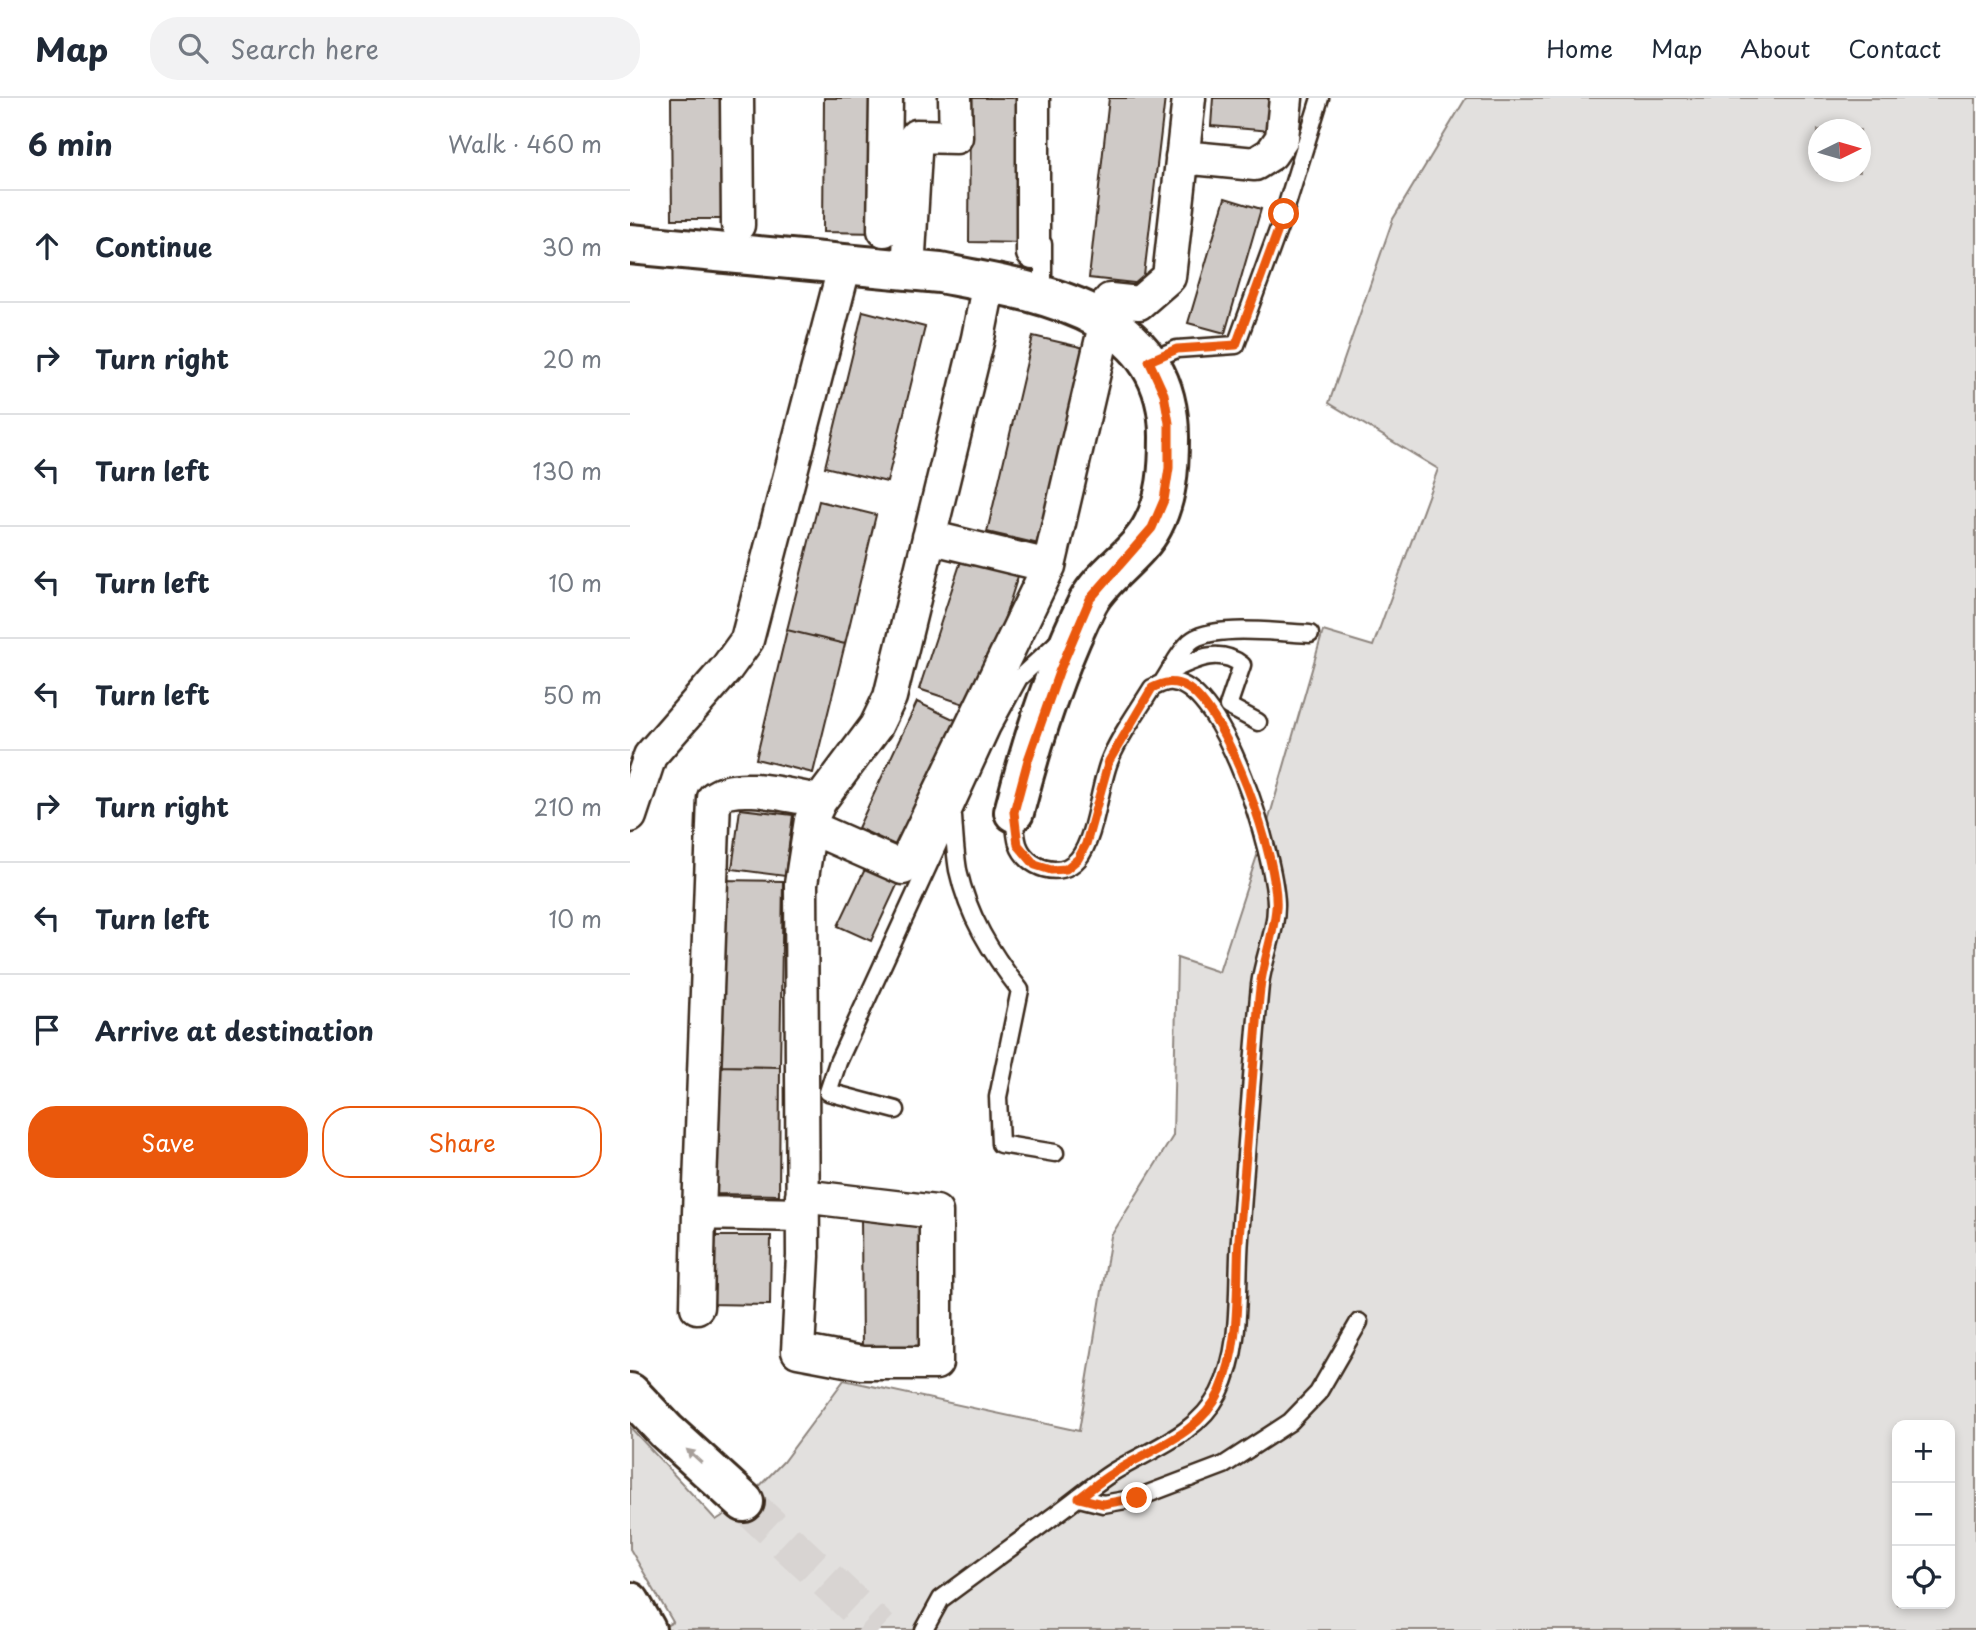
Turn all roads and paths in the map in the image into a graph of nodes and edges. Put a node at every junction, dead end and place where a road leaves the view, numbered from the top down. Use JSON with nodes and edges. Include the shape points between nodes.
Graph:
{"nodes":[{"id":1,"x":737,"y":98,"type":"edge"},
{"id":2,"x":886,"y":98,"type":"edge"},
{"id":3,"x":955,"y":98,"type":"edge"},
{"id":4,"x":1033,"y":98,"type":"edge"},
{"id":5,"x":1045,"y":98,"type":"edge"},
{"id":6,"x":1189,"y":98,"type":"edge"},
{"id":7,"x":1286,"y":98,"type":"edge"},
{"id":8,"x":1320,"y":99,"type":"edge"},
{"id":9,"x":1182,"y":157,"type":"junction"},
{"id":10,"x":738,"y":225,"type":"dead end"},
{"id":11,"x":884,"y":230,"type":"dead end"},
{"id":12,"x":630,"y":244,"type":"edge"},
{"id":13,"x":1033,"y":253,"type":"dead end"},
{"id":14,"x":845,"y":264,"type":"junction"},
{"id":15,"x":908,"y":270,"type":"junction"},
{"id":16,"x":989,"y":282,"type":"junction"},
{"id":17,"x":1043,"y":295,"type":"junction"},
{"id":18,"x":1102,"y":319,"type":"junction"},
{"id":19,"x":1149,"y":361,"type":"junction"},
{"id":20,"x":929,"y":537,"type":"junction"},
{"id":21,"x":1049,"y":566,"type":"junction"},
{"id":22,"x":1079,"y":622,"type":"junction"},
{"id":23,"x":1310,"y":634,"type":"dead end"},
{"id":24,"x":1166,"y":677,"type":"junction"},
{"id":25,"x":1258,"y":722,"type":"dead end"},
{"id":26,"x":1014,"y":812,"type":"joint"},
{"id":27,"x":952,"y":813,"type":"junction"},
{"id":28,"x":815,"y":814,"type":"junction"},
{"id":29,"x":630,"y":816,"type":"edge"},
{"id":30,"x":896,"y":1110,"type":"dead end"},
{"id":31,"x":1055,"y":1153,"type":"dead end"},
{"id":32,"x":802,"y":1205,"type":"junction"},
{"id":33,"x":699,"y":1213,"type":"junction"},
{"id":34,"x":697,"y":1307,"type":"dead end"},
{"id":35,"x":1359,"y":1322,"type":"dead end"},
{"id":36,"x":637,"y":1399,"type":"edge"},
{"id":37,"x":1079,"y":1498,"type":"junction"},
{"id":38,"x":744,"y":1503,"type":"tunnel mouth"},
{"id":39,"x":630,"y":1602,"type":"edge"},
{"id":40,"x":646,"y":1630,"type":"edge"},
{"id":41,"x":924,"y":1630,"type":"edge"}],
"edges":[{"from":1,"to":10,"type":"street"},
{"from":2,"to":11,"type":"street"},
{"from":3,"to":15,"type":"street","via":[[956,137],[916,136]]},
{"from":4,"to":13,"type":"street"},
{"from":5,"to":17,"type":"lane"},
{"from":6,"to":9,"type":"street"},
{"from":7,"to":9,"type":"street","via":[[1282,138],[1271,154],[1255,164]]},
{"from":8,"to":19,"type":"lane","via":[[1236,345],[1177,349]]},
{"from":9,"to":18,"type":"street","via":[[1168,277],[1139,303],[1110,300]]},
{"from":12,"to":14,"type":"main road"},
{"from":14,"to":15,"type":"main road"},
{"from":14,"to":29,"type":"street","via":[[747,640],[650,756]]},
{"from":15,"to":16,"type":"main road"},
{"from":16,"to":17,"type":"main road"},
{"from":16,"to":20,"type":"street"},
{"from":17,"to":18,"type":"main road"},
{"from":18,"to":19,"type":"main road","via":[[1136,344]]},
{"from":18,"to":21,"type":"street"},
{"from":19,"to":22,"type":"main road","via":[[1164,394],[1169,423],[1164,500],[1152,528],[1090,599]]},
{"from":20,"to":21,"type":"street"},
{"from":20,"to":28,"type":"street","via":[[890,697],[876,726]]},
{"from":21,"to":28,"type":"street","via":[[903,868]]},
{"from":22,"to":26,"type":"main road","via":[[1028,760]]},
{"from":22,"to":27,"type":"lane","via":[[1019,678]]},
{"from":23,"to":24,"type":"lane","via":[[1206,633],[1191,640]]},
{"from":24,"to":25,"type":"lane","via":[[1197,659],[1216,654],[1232,657],[1242,665],[1228,706]]},
{"from":24,"to":26,"type":"lane","via":[[1152,688],[1109,761],[1078,859],[1066,869],[1035,865],[1018,845]]},
{"from":24,"to":37,"type":"lane","via":[[1201,699],[1219,724],[1258,820],[1275,886],[1276,908],[1259,995],[1234,1346],[1220,1392],[1203,1416],[1170,1443],[1113,1472]]},
{"from":27,"to":30,"type":"lane","via":[[828,1092]]},
{"from":27,"to":31,"type":"lane","via":[[958,869],[968,904],[991,953],[1020,990],[998,1097],[1000,1144]]},
{"from":28,"to":32,"type":"street","via":[[801,884]]},
{"from":28,"to":33,"type":"street","via":[[736,789],[715,798]]},
{"from":32,"to":32,"type":"street","via":[[798,1351],[862,1363],[936,1363],[936,1212]]},
{"from":32,"to":33,"type":"street"},
{"from":33,"to":34,"type":"street"},
{"from":35,"to":37,"type":"lane","via":[[1318,1393],[1290,1422],[1224,1465],[1137,1498],[1103,1504]]},
{"from":38,"to":36,"type":"main road","one_way":true},
{"from":37,"to":41,"type":"lane","via":[[941,1600]]},
{"from":39,"to":40,"type":"main road"}]}
